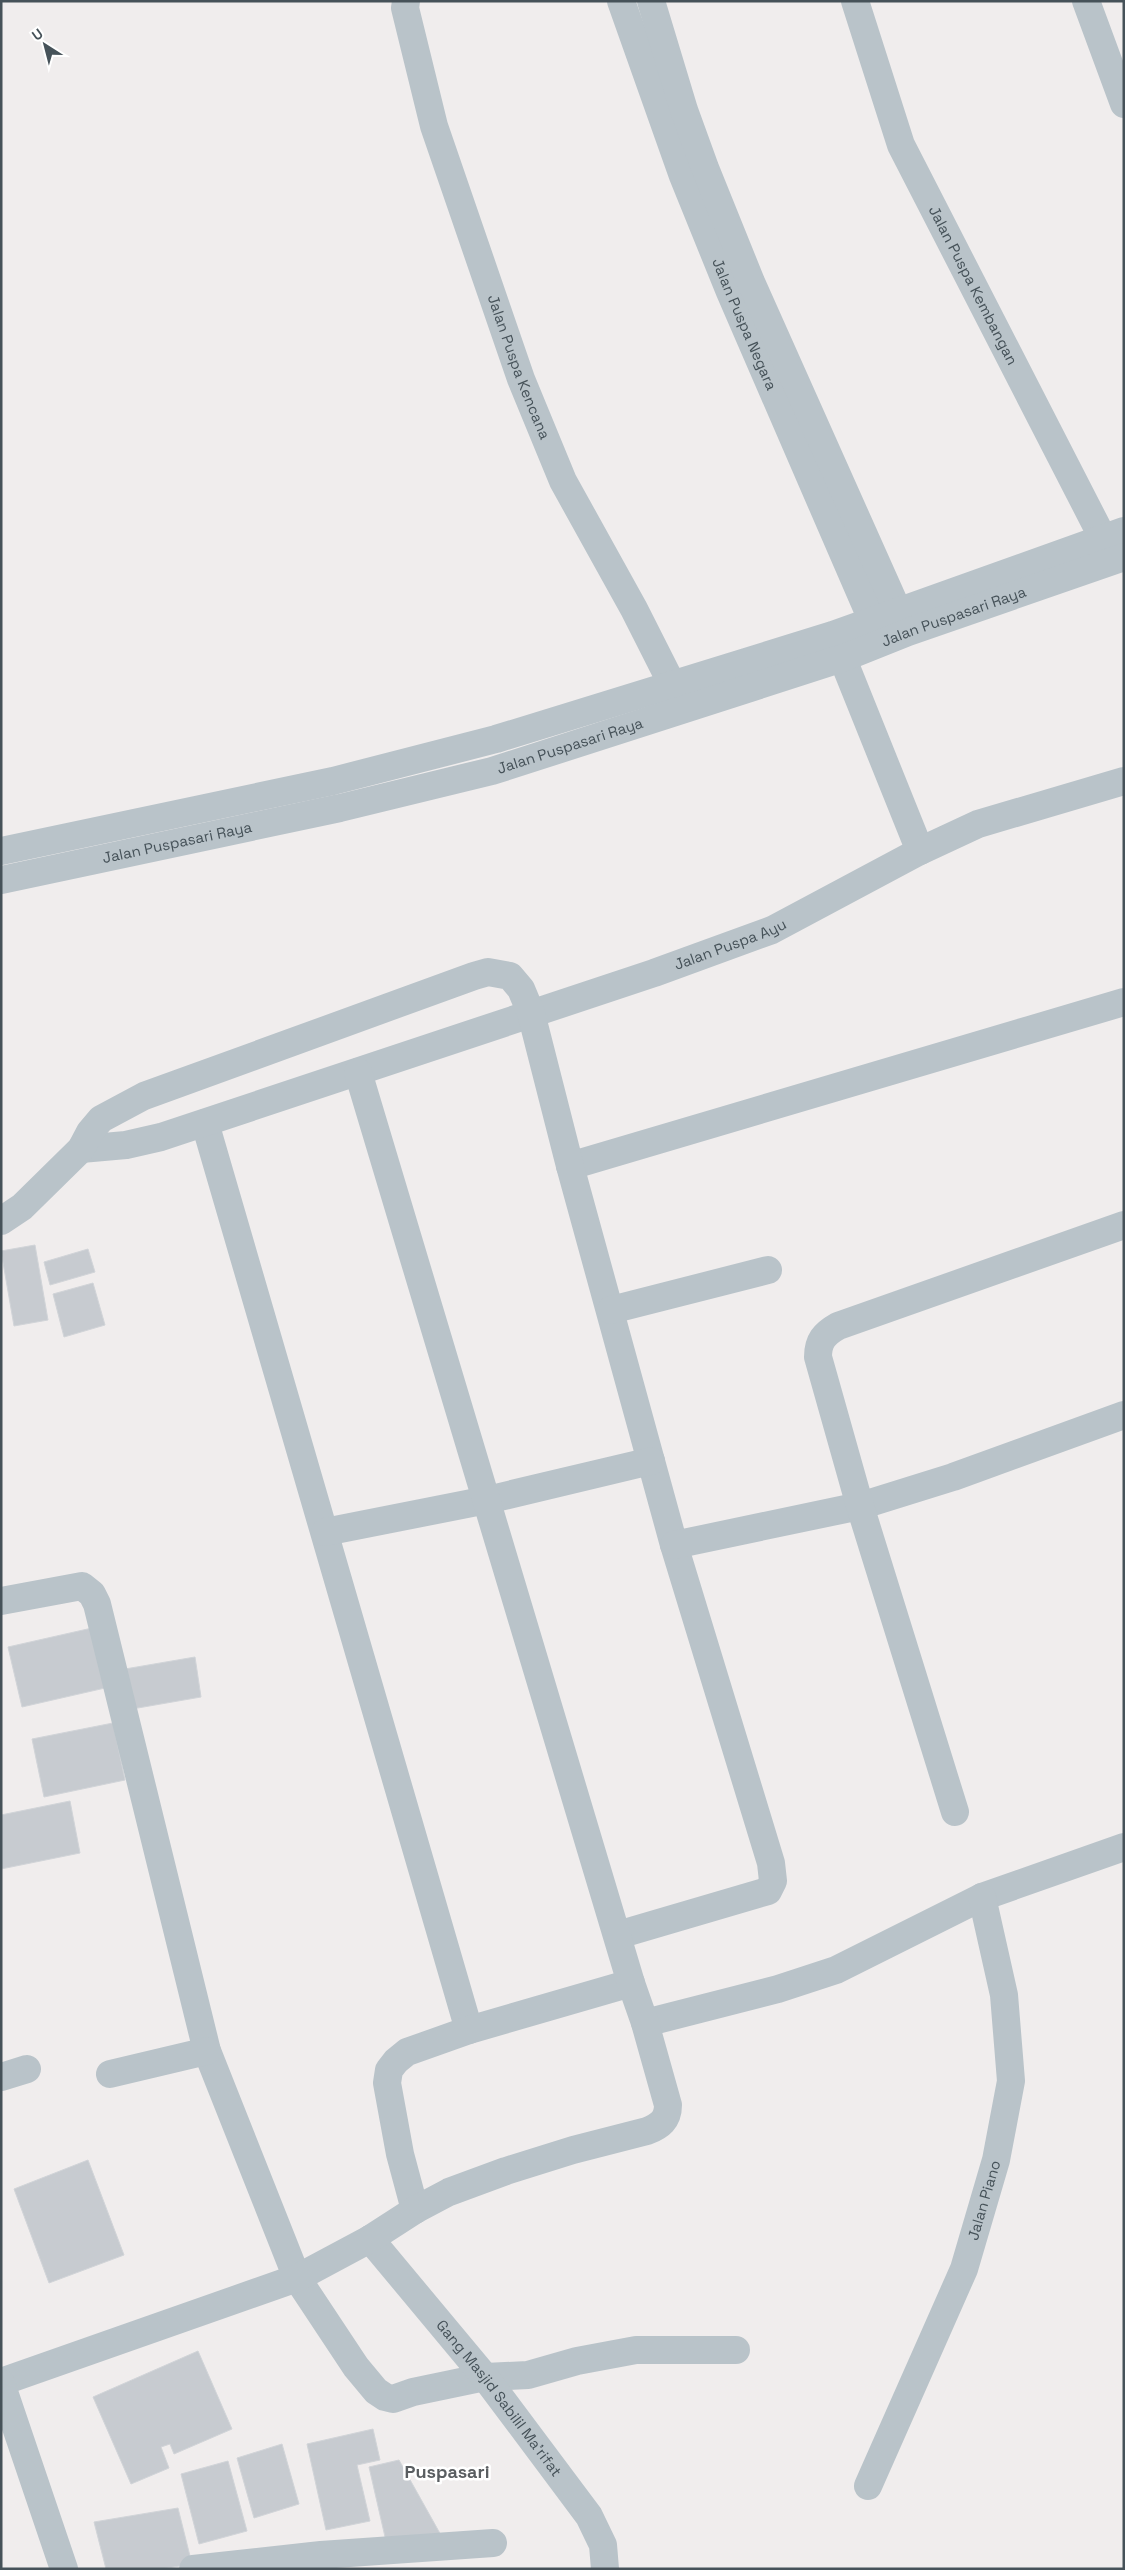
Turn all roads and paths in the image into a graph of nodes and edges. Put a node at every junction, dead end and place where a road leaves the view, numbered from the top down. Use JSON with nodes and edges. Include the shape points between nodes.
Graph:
{"nodes":[{"id":1,"x":406,"y":1,"type":"edge"},
{"id":2,"x":621,"y":1,"type":"edge"},
{"id":3,"x":651,"y":1,"type":"edge"},
{"id":4,"x":855,"y":1,"type":"edge"},
{"id":5,"x":1086,"y":1,"type":"edge"},
{"id":6,"x":1124,"y":104,"type":"edge"},
{"id":7,"x":694,"y":172,"type":"junction"},
{"id":8,"x":1116,"y":547,"type":"edge"},
{"id":9,"x":890,"y":626,"type":"junction"},
{"id":10,"x":838,"y":647,"type":"junction"},
{"id":11,"x":672,"y":685,"type":"junction"},
{"id":12,"x":685,"y":710,"type":"junction"},
{"id":13,"x":1124,"y":781,"type":"edge"},
{"id":14,"x":1,"y":851,"type":"edge"},
{"id":15,"x":920,"y":851,"type":"junction"},
{"id":16,"x":1,"y":880,"type":"edge"},
{"id":17,"x":1124,"y":1002,"type":"edge"},
{"id":18,"x":531,"y":1013,"type":"junction"},
{"id":19,"x":358,"y":1072,"type":"junction"},
{"id":20,"x":205,"y":1123,"type":"junction"},
{"id":21,"x":81,"y":1149,"type":"junction"},
{"id":22,"x":570,"y":1166,"type":"junction"},
{"id":23,"x":1,"y":1220,"type":"edge"},
{"id":24,"x":1124,"y":1225,"type":"edge"},
{"id":25,"x":768,"y":1270,"type":"dead end"},
{"id":26,"x":611,"y":1310,"type":"junction"},
{"id":27,"x":1124,"y":1415,"type":"edge"},
{"id":28,"x":651,"y":1462,"type":"junction"},
{"id":29,"x":487,"y":1500,"type":"junction"},
{"id":30,"x":860,"y":1506,"type":"junction"},
{"id":31,"x":325,"y":1532,"type":"junction"},
{"id":32,"x":674,"y":1544,"type":"junction"},
{"id":33,"x":1,"y":1601,"type":"edge"},
{"id":34,"x":955,"y":1812,"type":"dead end"},
{"id":35,"x":1124,"y":1848,"type":"edge"},
{"id":36,"x":982,"y":1897,"type":"junction"},
{"id":37,"x":618,"y":1935,"type":"junction"},
{"id":38,"x":631,"y":1983,"type":"junction"},
{"id":39,"x":645,"y":2023,"type":"junction"},
{"id":40,"x":469,"y":2030,"type":"junction"},
{"id":41,"x":206,"y":2051,"type":"junction"},
{"id":42,"x":27,"y":2069,"type":"dead end"},
{"id":43,"x":110,"y":2074,"type":"dead end"},
{"id":44,"x":1,"y":2077,"type":"edge"},
{"id":45,"x":415,"y":2210,"type":"junction"},
{"id":46,"x":370,"y":2240,"type":"junction"},
{"id":47,"x":297,"y":2278,"type":"junction"},
{"id":48,"x":736,"y":2350,"type":"dead end"},
{"id":49,"x":485,"y":2376,"type":"junction"},
{"id":50,"x":1,"y":2382,"type":"edge"},
{"id":51,"x":868,"y":2486,"type":"dead end"},
{"id":52,"x":493,"y":2543,"type":"dead end"},
{"id":53,"x":64,"y":2569,"type":"edge"},
{"id":54,"x":193,"y":2569,"type":"edge"},
{"id":55,"x":605,"y":2569,"type":"edge"}],
"edges":[{"from":1,"to":11,"type":"street","name":"Jalan Puspa Kencana","via":[[405,8],[434,126],[521,379],[564,481]]},
{"from":2,"to":7,"type":"street","name":"Jalan Puspa Negara"},
{"from":3,"to":7,"type":"street","name":"Jalan Puspa Negara","via":[[684,110]]},
{"from":4,"to":8,"type":"street","name":"Jalan Puspa Kembangan","via":[[901,145]]},
{"from":5,"to":6,"type":"street"},
{"from":7,"to":9,"type":"street","name":"Jalan Puspa Negara","via":[[730,292]]},
{"from":8,"to":9,"type":"street","name":"Jalan Puspasari Raya"},
{"from":9,"to":10,"type":"street","name":"Jalan Puspasari Raya"},
{"from":10,"to":11,"type":"street","name":"Jalan Puspasari Raya"},
{"from":10,"to":12,"type":"street","name":"Jalan Puspasari Raya"},
{"from":10,"to":15,"type":"street"},
{"from":11,"to":12,"type":"street","name":"Jalan Puspa Kencana"},
{"from":11,"to":14,"type":"street","name":"Jalan Puspasari Raya","via":[[496,739],[333,781]]},
{"from":12,"to":16,"type":"street","name":"Jalan Puspasari Raya","via":[[482,773],[340,808]]},
{"from":13,"to":15,"type":"street","name":"Jalan Puspa Ayu","via":[[978,824]]},
{"from":15,"to":18,"type":"street","name":"Jalan Puspa Ayu","via":[[772,930]]},
{"from":17,"to":22,"type":"street"},
{"from":18,"to":19,"type":"street","name":"Jalan Puspa Ayu"},
{"from":18,"to":21,"type":"street","via":[[521,989],[510,976],[488,972],[474,976],[144,1096],[102,1119]]},
{"from":18,"to":22,"type":"street"},
{"from":19,"to":20,"type":"street","name":"Jalan Puspa Ayu"},
{"from":19,"to":29,"type":"street"},
{"from":20,"to":21,"type":"street","name":"Jalan Puspa Ayu","via":[[126,1145]]},
{"from":20,"to":31,"type":"street"},
{"from":21,"to":23,"type":"street","via":[[22,1207]]},
{"from":22,"to":26,"type":"street"},
{"from":24,"to":30,"type":"street","via":[[838,1326],[822,1337],[818,1357]]},
{"from":25,"to":26,"type":"street"},
{"from":26,"to":28,"type":"street"},
{"from":27,"to":30,"type":"street","via":[[953,1477]]},
{"from":28,"to":29,"type":"street"},
{"from":28,"to":32,"type":"street"},
{"from":29,"to":31,"type":"street"},
{"from":29,"to":37,"type":"street"},
{"from":30,"to":32,"type":"street"},
{"from":30,"to":34,"type":"street"},
{"from":31,"to":40,"type":"street"},
{"from":32,"to":37,"type":"street","via":[[771,1863],[773,1881],[768,1892]]},
{"from":33,"to":41,"type":"street","via":[[82,1586],[98,1604]]},
{"from":35,"to":36,"type":"street"},
{"from":36,"to":39,"type":"street","via":[[836,1970],[778,1989]]},
{"from":36,"to":51,"type":"street","name":"Jalan Piano","via":[[1004,1996],[1011,2081],[996,2160],[964,2269]]},
{"from":37,"to":38,"type":"street"},
{"from":38,"to":39,"type":"street"},
{"from":38,"to":40,"type":"street"},
{"from":39,"to":45,"type":"street","via":[[668,2105],[668,2113],[658,2127],[506,2171],[449,2192]]},
{"from":40,"to":45,"type":"street","via":[[407,2052],[389,2070],[387,2083],[400,2154]]},
{"from":41,"to":43,"type":"street"},
{"from":41,"to":47,"type":"street"},
{"from":42,"to":44,"type":"street"},
{"from":45,"to":46,"type":"street"},
{"from":46,"to":47,"type":"street"},
{"from":46,"to":49,"type":"street","name":"Gang Masjid Sabilil Ma'rifat"},
{"from":47,"to":49,"type":"street","via":[[356,2367],[385,2397],[402,2398],[413,2392]]},
{"from":47,"to":50,"type":"street"},
{"from":48,"to":49,"type":"street","via":[[636,2350],[585,2359],[528,2375]]},
{"from":49,"to":55,"type":"street","name":"Gang Masjid Sabilil Ma'rifat","via":[[589,2516],[603,2545]]},
{"from":50,"to":53,"type":"street"},
{"from":52,"to":54,"type":"street","via":[[321,2555]]}]}
